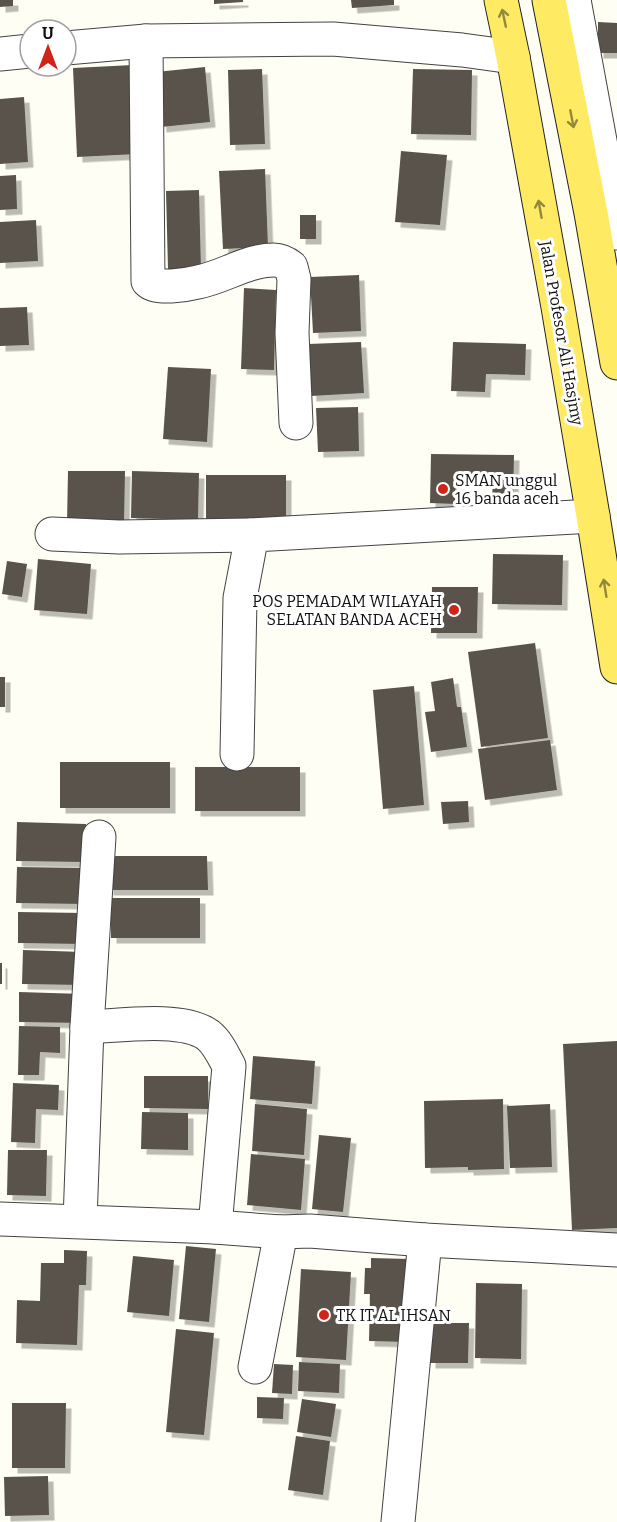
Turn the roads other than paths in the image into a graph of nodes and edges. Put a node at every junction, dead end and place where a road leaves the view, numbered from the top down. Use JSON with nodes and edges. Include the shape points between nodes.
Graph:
{"nodes":[{"id":1,"x":501,"y":0,"type":"edge"},
{"id":2,"x":549,"y":0,"type":"edge"},
{"id":3,"x":574,"y":0,"type":"edge"},
{"id":4,"x":146,"y":41,"type":"junction"},
{"id":5,"x":78,"y":47,"type":"edge"},
{"id":6,"x":18,"y":52,"type":"edge"},
{"id":7,"x":0,"y":54,"type":"edge"},
{"id":8,"x":513,"y":57,"type":"junction"},
{"id":9,"x":589,"y":70,"type":"edge"},
{"id":10,"x":617,"y":233,"type":"edge"},
{"id":11,"x":617,"y":363,"type":"edge"},
{"id":12,"x":296,"y":423,"type":"dead end"},
{"id":13,"x":593,"y":516,"type":"junction"},
{"id":14,"x":52,"y":534,"type":"dead end"},
{"id":15,"x":252,"y":535,"type":"junction"},
{"id":16,"x":617,"y":667,"type":"edge"},
{"id":17,"x":237,"y":754,"type":"dead end"},
{"id":18,"x":99,"y":837,"type":"dead end"},
{"id":19,"x":87,"y":1028,"type":"junction"},
{"id":20,"x":0,"y":1220,"type":"edge"},
{"id":21,"x":80,"y":1221,"type":"junction"},
{"id":22,"x":215,"y":1227,"type":"junction"},
{"id":23,"x":281,"y":1233,"type":"junction"},
{"id":24,"x":425,"y":1240,"type":"junction"},
{"id":25,"x":617,"y":1250,"type":"edge"},
{"id":26,"x":255,"y":1366,"type":"dead end"},
{"id":27,"x":398,"y":1522,"type":"edge"}],
"edges":[{"from":8,"to":1,"type":"main road","name":"Jalan Profesor Ali Hasjmy","one_way":true},
{"from":2,"to":9,"type":"main road"},
{"from":3,"to":9,"type":"street"},
{"from":4,"to":5,"type":"street"},
{"from":4,"to":8,"type":"street","via":[[333,39]]},
{"from":4,"to":12,"type":"street","via":[[148,281],[165,286],[198,282],[249,264],[274,260],[291,267]]},
{"from":6,"to":7,"type":"street"},
{"from":13,"to":8,"type":"main road","name":"Jalan Profesor Ali Hasjmy","one_way":true},
{"from":9,"to":10,"type":"street"},
{"from":9,"to":11,"type":"main road","one_way":true,"via":[[591,213]]},
{"from":13,"to":15,"type":"street"},
{"from":16,"to":13,"type":"main road","name":"Jalan Profesor Ali Hasjmy","one_way":true},
{"from":14,"to":15,"type":"street"},
{"from":15,"to":17,"type":"street","via":[[240,598]]},
{"from":18,"to":19,"type":"street"},
{"from":19,"to":21,"type":"street"},
{"from":19,"to":22,"type":"street","via":[[187,1026],[207,1035],[220,1048],[229,1066]]},
{"from":20,"to":21,"type":"street"},
{"from":21,"to":22,"type":"street"},
{"from":22,"to":23,"type":"street"},
{"from":23,"to":24,"type":"street","via":[[310,1231]]},
{"from":23,"to":26,"type":"street"},
{"from":24,"to":25,"type":"street"},
{"from":24,"to":27,"type":"street"}]}
